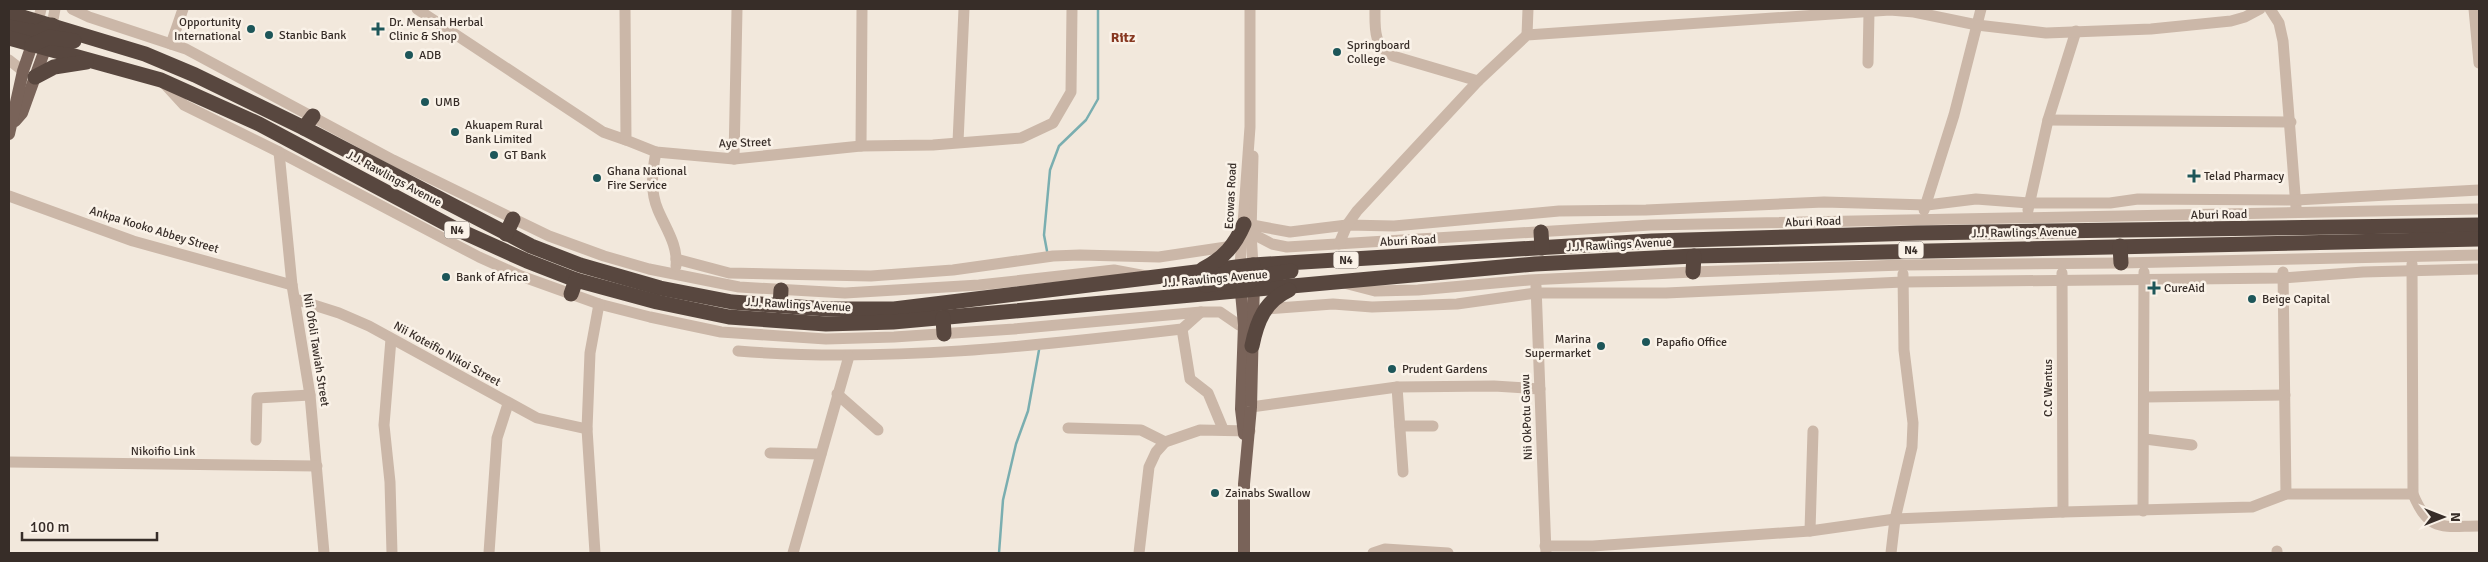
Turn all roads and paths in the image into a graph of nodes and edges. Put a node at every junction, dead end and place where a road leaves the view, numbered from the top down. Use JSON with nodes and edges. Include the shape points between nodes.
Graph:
{"nodes":[{"id":1,"x":55,"y":9,"type":"edge"},
{"id":2,"x":72,"y":9,"type":"edge"},
{"id":3,"x":183,"y":9,"type":"edge"},
{"id":4,"x":417,"y":9,"type":"edge"},
{"id":5,"x":625,"y":9,"type":"edge"},
{"id":6,"x":737,"y":9,"type":"edge"},
{"id":7,"x":862,"y":9,"type":"edge"},
{"id":8,"x":964,"y":9,"type":"edge"},
{"id":9,"x":1072,"y":9,"type":"edge"},
{"id":10,"x":1250,"y":9,"type":"edge"},
{"id":11,"x":1375,"y":9,"type":"edge"},
{"id":12,"x":1528,"y":9,"type":"edge"},
{"id":13,"x":1981,"y":9,"type":"edge"},
{"id":14,"x":2260,"y":9,"type":"edge"},
{"id":15,"x":2270,"y":9,"type":"edge"},
{"id":16,"x":2474,"y":9,"type":"edge"},
{"id":17,"x":1869,"y":12,"type":"junction"},
{"id":18,"x":9,"y":13,"type":"edge"},
{"id":19,"x":1977,"y":25,"type":"junction"},
{"id":20,"x":9,"y":27,"type":"edge"},
{"id":21,"x":42,"y":31,"type":"edge"},
{"id":22,"x":2076,"y":31,"type":"junction"},
{"id":23,"x":1527,"y":35,"type":"junction"},
{"id":24,"x":9,"y":38,"type":"edge"},
{"id":25,"x":171,"y":44,"type":"junction"},
{"id":26,"x":9,"y":60,"type":"edge"},
{"id":27,"x":95,"y":61,"type":"junction"},
{"id":28,"x":1868,"y":63,"type":"dead end"},
{"id":29,"x":2479,"y":63,"type":"edge"},
{"id":30,"x":29,"y":74,"type":"junction"},
{"id":31,"x":161,"y":80,"type":"junction"},
{"id":32,"x":1478,"y":81,"type":"junction"},
{"id":33,"x":2048,"y":120,"type":"junction"},
{"id":34,"x":308,"y":122,"type":"junction"},
{"id":35,"x":2291,"y":122,"type":"junction"},
{"id":36,"x":11,"y":128,"type":"edge"},
{"id":37,"x":626,"y":140,"type":"junction"},
{"id":38,"x":958,"y":142,"type":"junction"},
{"id":39,"x":861,"y":146,"type":"junction"},
{"id":40,"x":279,"y":152,"type":"junction"},
{"id":41,"x":656,"y":152,"type":"junction"},
{"id":42,"x":734,"y":159,"type":"junction"},
{"id":43,"x":2479,"y":190,"type":"edge"},
{"id":44,"x":2399,"y":194,"type":"junction"},
{"id":45,"x":9,"y":196,"type":"edge"},
{"id":46,"x":2296,"y":200,"type":"junction"},
{"id":47,"x":2029,"y":203,"type":"junction"},
{"id":48,"x":1927,"y":205,"type":"junction"},
{"id":49,"x":2479,"y":209,"type":"edge"},
{"id":50,"x":2400,"y":211,"type":"junction"},
{"id":51,"x":2296,"y":214,"type":"junction"},
{"id":52,"x":2028,"y":217,"type":"junction"},
{"id":53,"x":513,"y":219,"type":"junction"},
{"id":54,"x":1921,"y":219,"type":"junction"},
{"id":55,"x":1250,"y":223,"type":"junction"},
{"id":56,"x":2088,"y":224,"type":"junction"},
{"id":57,"x":2479,"y":224,"type":"edge"},
{"id":58,"x":1347,"y":225,"type":"junction"},
{"id":59,"x":1541,"y":232,"type":"junction"},
{"id":60,"x":506,"y":234,"type":"junction"},
{"id":61,"x":2479,"y":239,"type":"edge"},
{"id":62,"x":1339,"y":244,"type":"junction"},
{"id":63,"x":1233,"y":246,"type":"junction"},
{"id":64,"x":2120,"y":246,"type":"junction"},
{"id":65,"x":1542,"y":248,"type":"junction"},
{"id":66,"x":2478,"y":255,"type":"edge"},
{"id":67,"x":1694,"y":256,"type":"junction"},
{"id":68,"x":2412,"y":256,"type":"junction"},
{"id":69,"x":676,"y":259,"type":"junction"},
{"id":70,"x":2283,"y":260,"type":"junction"},
{"id":71,"x":2144,"y":263,"type":"junction"},
{"id":72,"x":2062,"y":264,"type":"junction"},
{"id":73,"x":2121,"y":264,"type":"junction"},
{"id":74,"x":1903,"y":265,"type":"junction"},
{"id":75,"x":2478,"y":269,"type":"edge"},
{"id":76,"x":2412,"y":271,"type":"junction"},
{"id":77,"x":1198,"y":272,"type":"junction"},
{"id":78,"x":1694,"y":272,"type":"junction"},
{"id":79,"x":675,"y":275,"type":"junction"},
{"id":80,"x":1150,"y":278,"type":"junction"},
{"id":81,"x":1247,"y":278,"type":"junction"},
{"id":82,"x":2283,"y":278,"type":"junction"},
{"id":83,"x":1536,"y":280,"type":"junction"},
{"id":84,"x":2062,"y":280,"type":"junction"},
{"id":85,"x":2144,"y":280,"type":"junction"},
{"id":86,"x":1903,"y":282,"type":"junction"},
{"id":87,"x":1344,"y":283,"type":"junction"},
{"id":88,"x":292,"y":286,"type":"junction"},
{"id":89,"x":574,"y":287,"type":"junction"},
{"id":90,"x":1295,"y":287,"type":"junction"},
{"id":91,"x":780,"y":290,"type":"junction"},
{"id":92,"x":1536,"y":293,"type":"junction"},
{"id":93,"x":295,"y":299,"type":"junction"},
{"id":94,"x":599,"y":304,"type":"junction"},
{"id":95,"x":780,"y":306,"type":"junction"},
{"id":96,"x":1265,"y":309,"type":"junction"},
{"id":97,"x":1201,"y":312,"type":"junction"},
{"id":98,"x":943,"y":318,"type":"junction"},
{"id":99,"x":1244,"y":325,"type":"junction"},
{"id":100,"x":1182,"y":329,"type":"junction"},
{"id":101,"x":944,"y":334,"type":"junction"},
{"id":102,"x":391,"y":340,"type":"junction"},
{"id":103,"x":1252,"y":346,"type":"junction"},
{"id":104,"x":738,"y":351,"type":"dead end"},
{"id":105,"x":849,"y":356,"type":"junction"},
{"id":106,"x":1397,"y":387,"type":"junction"},
{"id":107,"x":1540,"y":389,"type":"junction"},
{"id":108,"x":837,"y":394,"type":"junction"},
{"id":109,"x":2285,"y":395,"type":"junction"},
{"id":110,"x":310,"y":396,"type":"junction"},
{"id":111,"x":2146,"y":397,"type":"junction"},
{"id":112,"x":508,"y":404,"type":"junction"},
{"id":113,"x":1251,"y":407,"type":"junction"},
{"id":114,"x":1400,"y":426,"type":"junction"},
{"id":115,"x":1433,"y":426,"type":"dead end"},
{"id":116,"x":1068,"y":428,"type":"dead end"},
{"id":117,"x":587,"y":429,"type":"junction"},
{"id":118,"x":1223,"y":429,"type":"junction"},
{"id":119,"x":878,"y":430,"type":"dead end"},
{"id":120,"x":1814,"y":431,"type":"dead end"},
{"id":121,"x":1246,"y":434,"type":"junction"},
{"id":122,"x":2145,"y":439,"type":"junction"},
{"id":123,"x":256,"y":440,"type":"dead end"},
{"id":124,"x":1165,"y":442,"type":"junction"},
{"id":125,"x":2192,"y":445,"type":"dead end"},
{"id":126,"x":770,"y":452,"type":"dead end"},
{"id":127,"x":821,"y":454,"type":"junction"},
{"id":128,"x":9,"y":462,"type":"edge"},
{"id":129,"x":317,"y":466,"type":"junction"},
{"id":130,"x":1403,"y":472,"type":"dead end"},
{"id":131,"x":2286,"y":494,"type":"junction"},
{"id":132,"x":2413,"y":494,"type":"junction"},
{"id":133,"x":2143,"y":511,"type":"junction"},
{"id":134,"x":2063,"y":512,"type":"junction"},
{"id":135,"x":1896,"y":519,"type":"junction"},
{"id":136,"x":2479,"y":526,"type":"edge"},
{"id":137,"x":1810,"y":531,"type":"junction"},
{"id":138,"x":1545,"y":550,"type":"edge"},
{"id":139,"x":324,"y":553,"type":"edge"},
{"id":140,"x":392,"y":553,"type":"edge"},
{"id":141,"x":489,"y":553,"type":"edge"},
{"id":142,"x":595,"y":553,"type":"edge"},
{"id":143,"x":793,"y":553,"type":"edge"},
{"id":144,"x":1139,"y":553,"type":"edge"},
{"id":145,"x":1244,"y":553,"type":"edge"},
{"id":146,"x":1373,"y":553,"type":"edge"},
{"id":147,"x":1448,"y":553,"type":"edge"},
{"id":148,"x":1891,"y":553,"type":"edge"}],
"edges":[{"from":1,"to":21,"type":"street"},
{"from":2,"to":25,"type":"street","via":[[89,18]]},
{"from":3,"to":25,"type":"street"},
{"from":4,"to":37,"type":"street","name":"Aye Street","via":[[603,132]]},
{"from":5,"to":37,"type":"street"},
{"from":6,"to":42,"type":"street"},
{"from":7,"to":39,"type":"street"},
{"from":8,"to":38,"type":"street"},
{"from":9,"to":38,"type":"street","name":"Aye Street","via":[[1072,92],[1053,123],[1021,138]]},
{"from":10,"to":55,"type":"street","name":"Ecowas Road","via":[[1250,127],[1247,138]]},
{"from":11,"to":32,"type":"street","via":[[1374,35],[1383,50],[1393,56]]},
{"from":12,"to":23,"type":"street"},
{"from":13,"to":19,"type":"street"},
{"from":14,"to":22,"type":"street","via":[[2245,18],[2231,21],[2151,29]]},
{"from":15,"to":35,"type":"street","via":[[2279,23],[2283,42]]},
{"from":16,"to":29,"type":"street"},
{"from":17,"to":19,"type":"street","via":[[1914,12]]},
{"from":17,"to":23,"type":"street"},
{"from":17,"to":28,"type":"street"},
{"from":18,"to":21,"type":"highway","name":"J.J. Rawlings Avenue","number":"N4"},
{"from":19,"to":22,"type":"street","via":[[2046,33]]},
{"from":19,"to":48,"type":"street"},
{"from":20,"to":21,"type":"highway"},
{"from":21,"to":24,"type":"highway","name":"J.J. Rawlings Avenue","number":"N4"},
{"from":21,"to":27,"type":"highway","name":"J.J. Rawlings Avenue","number":"N4"},
{"from":21,"to":30,"type":"main road"},
{"from":21,"to":34,"type":"highway","name":"J.J. Rawlings Avenue","number":"N4","via":[[144,54]]},
{"from":22,"to":33,"type":"street"},
{"from":23,"to":32,"type":"street"},
{"from":25,"to":34,"type":"street","via":[[186,49]]},
{"from":26,"to":30,"type":"street"},
{"from":27,"to":30,"type":"highway"},
{"from":27,"to":31,"type":"highway","name":"J.J. Rawlings Avenue","number":"N4"},
{"from":30,"to":36,"type":"main road","via":[[22,113]]},
{"from":31,"to":40,"type":"street","via":[[184,105]]},
{"from":31,"to":89,"type":"highway","name":"J.J. Rawlings Avenue","number":"N4","via":[[267,128],[454,228],[527,261]]},
{"from":32,"to":58,"type":"street"},
{"from":33,"to":35,"type":"street"},
{"from":33,"to":47,"type":"street"},
{"from":34,"to":53,"type":"street"},
{"from":34,"to":60,"type":"highway","name":"J.J. Rawlings Avenue","number":"N4"},
{"from":35,"to":46,"type":"street"},
{"from":37,"to":41,"type":"street","name":"Aye Street"},
{"from":38,"to":39,"type":"street","name":"Aye Street"},
{"from":39,"to":42,"type":"street","name":"Aye Street"},
{"from":40,"to":88,"type":"street","name":"Nii Ofoli Tawiah Street"},
{"from":40,"to":89,"type":"street","via":[[520,276]]},
{"from":41,"to":42,"type":"street","name":"Aye Street"},
{"from":41,"to":69,"type":"street","via":[[652,186]]},
{"from":43,"to":44,"type":"street"},
{"from":44,"to":46,"type":"street"},
{"from":44,"to":50,"type":"street"},
{"from":45,"to":88,"type":"street","name":"Ankpa Kooko Abbey Street","via":[[133,240]]},
{"from":46,"to":47,"type":"street","via":[[2138,199]]},
{"from":46,"to":51,"type":"street"},
{"from":47,"to":48,"type":"street","via":[[1976,199]]},
{"from":47,"to":52,"type":"street"},
{"from":48,"to":54,"type":"street"},
{"from":48,"to":58,"type":"street","via":[[1854,202],[1559,211],[1394,226]]},
{"from":49,"to":50,"type":"street"},
{"from":50,"to":51,"type":"street"},
{"from":51,"to":56,"type":"street"},
{"from":52,"to":54,"type":"street"},
{"from":52,"to":56,"type":"street"},
{"from":53,"to":60,"type":"highway"},
{"from":53,"to":79,"type":"street","via":[[604,256]]},
{"from":54,"to":59,"type":"street","via":[[1651,225]]},
{"from":55,"to":58,"type":"street","via":[[1290,232]]},
{"from":55,"to":62,"type":"street","via":[[1272,244],[1287,247]]},
{"from":55,"to":63,"type":"highway"},
{"from":55,"to":81,"type":"street","name":"Ecowas Road"},
{"from":56,"to":57,"type":"highway","name":"Aburi Road","number":"N4"},
{"from":56,"to":65,"type":"highway","name":"Aburi Road","number":"N4"},
{"from":58,"to":62,"type":"street"},
{"from":59,"to":62,"type":"street"},
{"from":59,"to":65,"type":"highway"},
{"from":60,"to":95,"type":"highway","name":"J.J. Rawlings Avenue","number":"N4","via":[[580,265],[660,288],[732,302]]},
{"from":61,"to":64,"type":"highway","name":"J.J. Rawlings Avenue","number":"N4"},
{"from":63,"to":69,"type":"street","via":[[1159,257],[1053,256],[953,270],[871,276],[729,273]]},
{"from":63,"to":77,"type":"highway","via":[[1219,260]]},
{"from":64,"to":67,"type":"highway","name":"J.J. Rawlings Avenue","number":"N4"},
{"from":64,"to":73,"type":"highway"},
{"from":65,"to":81,"type":"highway","name":"Aburi Road","number":"N4","via":[[1306,262]]},
{"from":66,"to":68,"type":"street"},
{"from":66,"to":75,"type":"street"},
{"from":67,"to":78,"type":"highway"},
{"from":67,"to":87,"type":"highway","name":"J.J. Rawlings Avenue","number":"N4","via":[[1535,264]]},
{"from":68,"to":70,"type":"street"},
{"from":68,"to":76,"type":"street"},
{"from":69,"to":79,"type":"street"},
{"from":70,"to":71,"type":"street"},
{"from":70,"to":82,"type":"street"},
{"from":71,"to":73,"type":"street"},
{"from":71,"to":85,"type":"street"},
{"from":72,"to":73,"type":"street"},
{"from":72,"to":74,"type":"street"},
{"from":72,"to":84,"type":"street","name":"C.C Wentus"},
{"from":74,"to":78,"type":"street"},
{"from":74,"to":86,"type":"street"},
{"from":75,"to":76,"type":"street"},
{"from":76,"to":82,"type":"street"},
{"from":76,"to":132,"type":"street"},
{"from":77,"to":80,"type":"highway","name":"Aburi Road","number":"N4"},
{"from":77,"to":81,"type":"highway","name":"Aburi Road","number":"N4"},
{"from":78,"to":83,"type":"street"},
{"from":79,"to":91,"type":"street","via":[[739,287]]},
{"from":80,"to":91,"type":"street","via":[[1114,270],[901,290],[844,293]]},
{"from":80,"to":95,"type":"highway","name":"J.J. Rawlings Avenue","number":"N4","via":[[894,309]]},
{"from":81,"to":90,"type":"highway","name":"J.J. Rawlings Avenue","number":"N4"},
{"from":81,"to":98,"type":"highway","name":"J.J. Rawlings Avenue","number":"N4","via":[[1169,298]]},
{"from":81,"to":99,"type":"main road"},
{"from":81,"to":103,"type":"main road"},
{"from":82,"to":85,"type":"street"},
{"from":82,"to":109,"type":"street"},
{"from":83,"to":87,"type":"street","via":[[1375,291]]},
{"from":83,"to":92,"type":"street","name":"Nii OkPotu Gawu"},
{"from":84,"to":85,"type":"street"},
{"from":84,"to":86,"type":"street"},
{"from":84,"to":134,"type":"street","name":"C.C Wentus"},
{"from":85,"to":111,"type":"street"},
{"from":86,"to":92,"type":"street","via":[[1666,293]]},
{"from":86,"to":135,"type":"street","via":[[1904,350],[1913,424],[1912,447]]},
{"from":87,"to":90,"type":"highway","name":"J.J. Rawlings Avenue","number":"N4"},
{"from":88,"to":93,"type":"street","name":"Nii Ofoli Tawiah Street"},
{"from":89,"to":94,"type":"street"},
{"from":89,"to":98,"type":"highway","name":"J.J. Rawlings Avenue","number":"N4","via":[[729,317],[826,324]]},
{"from":90,"to":96,"type":"highway","via":[[1280,294]]},
{"from":91,"to":95,"type":"highway"},
{"from":92,"to":96,"type":"street","via":[[1457,304],[1372,307],[1333,304]]},
{"from":92,"to":107,"type":"street","name":"Nii OkPotu Gawu"},
{"from":93,"to":102,"type":"street","name":"Nii Koteifio Nikoi Street","via":[[339,312]]},
{"from":93,"to":110,"type":"street","name":"Nii Ofoli Tawiah Street"},
{"from":94,"to":101,"type":"street","via":[[730,333],[826,339]]},
{"from":94,"to":117,"type":"street","via":[[590,352]]},
{"from":96,"to":103,"type":"highway","via":[[1256,326]]},
{"from":97,"to":99,"type":"street","via":[[1220,312]]},
{"from":97,"to":100,"type":"street"},
{"from":97,"to":101,"type":"street"},
{"from":98,"to":101,"type":"highway"},
{"from":99,"to":121,"type":"main road"},
{"from":100,"to":105,"type":"street","via":[[949,352]]},
{"from":100,"to":118,"type":"street","via":[[1190,379],[1208,393]]},
{"from":102,"to":112,"type":"street","name":"Nii Koteifio Nikoi Street"},
{"from":102,"to":140,"type":"street","via":[[384,425]]},
{"from":103,"to":113,"type":"main road"},
{"from":104,"to":105,"type":"street"},
{"from":105,"to":108,"type":"street"},
{"from":106,"to":107,"type":"street"},
{"from":106,"to":113,"type":"street"},
{"from":106,"to":114,"type":"street"},
{"from":107,"to":138,"type":"street","name":"Nii OkPotu Gawu"},
{"from":108,"to":119,"type":"street"},
{"from":108,"to":127,"type":"street"},
{"from":109,"to":111,"type":"street"},
{"from":109,"to":131,"type":"street"},
{"from":110,"to":123,"type":"street","via":[[257,398]]},
{"from":110,"to":129,"type":"street","name":"Nii Ofoli Tawiah Street"},
{"from":111,"to":122,"type":"street"},
{"from":112,"to":117,"type":"street","name":"Nii Koteifio Nikoi Street","via":[[537,418]]},
{"from":112,"to":141,"type":"street","via":[[497,438]]},
{"from":113,"to":121,"type":"main road"},
{"from":114,"to":115,"type":"street"},
{"from":114,"to":130,"type":"street"},
{"from":116,"to":124,"type":"street","via":[[1141,430]]},
{"from":117,"to":142,"type":"street"},
{"from":118,"to":121,"type":"street"},
{"from":118,"to":124,"type":"street","via":[[1200,430]]},
{"from":120,"to":137,"type":"street"},
{"from":121,"to":145,"type":"main road"},
{"from":122,"to":125,"type":"street"},
{"from":122,"to":133,"type":"street"},
{"from":124,"to":144,"type":"street","via":[[1149,467]]},
{"from":126,"to":127,"type":"street"},
{"from":127,"to":143,"type":"street"},
{"from":128,"to":129,"type":"street","name":"Nikoifio Link"},
{"from":129,"to":139,"type":"street","name":"Nii Ofoli Tawiah Street"},
{"from":131,"to":132,"type":"street"},
{"from":131,"to":133,"type":"street","via":[[2252,508]]},
{"from":132,"to":136,"type":"street","via":[[2419,510],[2431,523]]},
{"from":133,"to":134,"type":"street"},
{"from":134,"to":135,"type":"street"},
{"from":135,"to":137,"type":"street"},
{"from":135,"to":148,"type":"street"},
{"from":137,"to":138,"type":"street"},
{"from":146,"to":147,"type":"street","via":[[1385,549]]}]}
